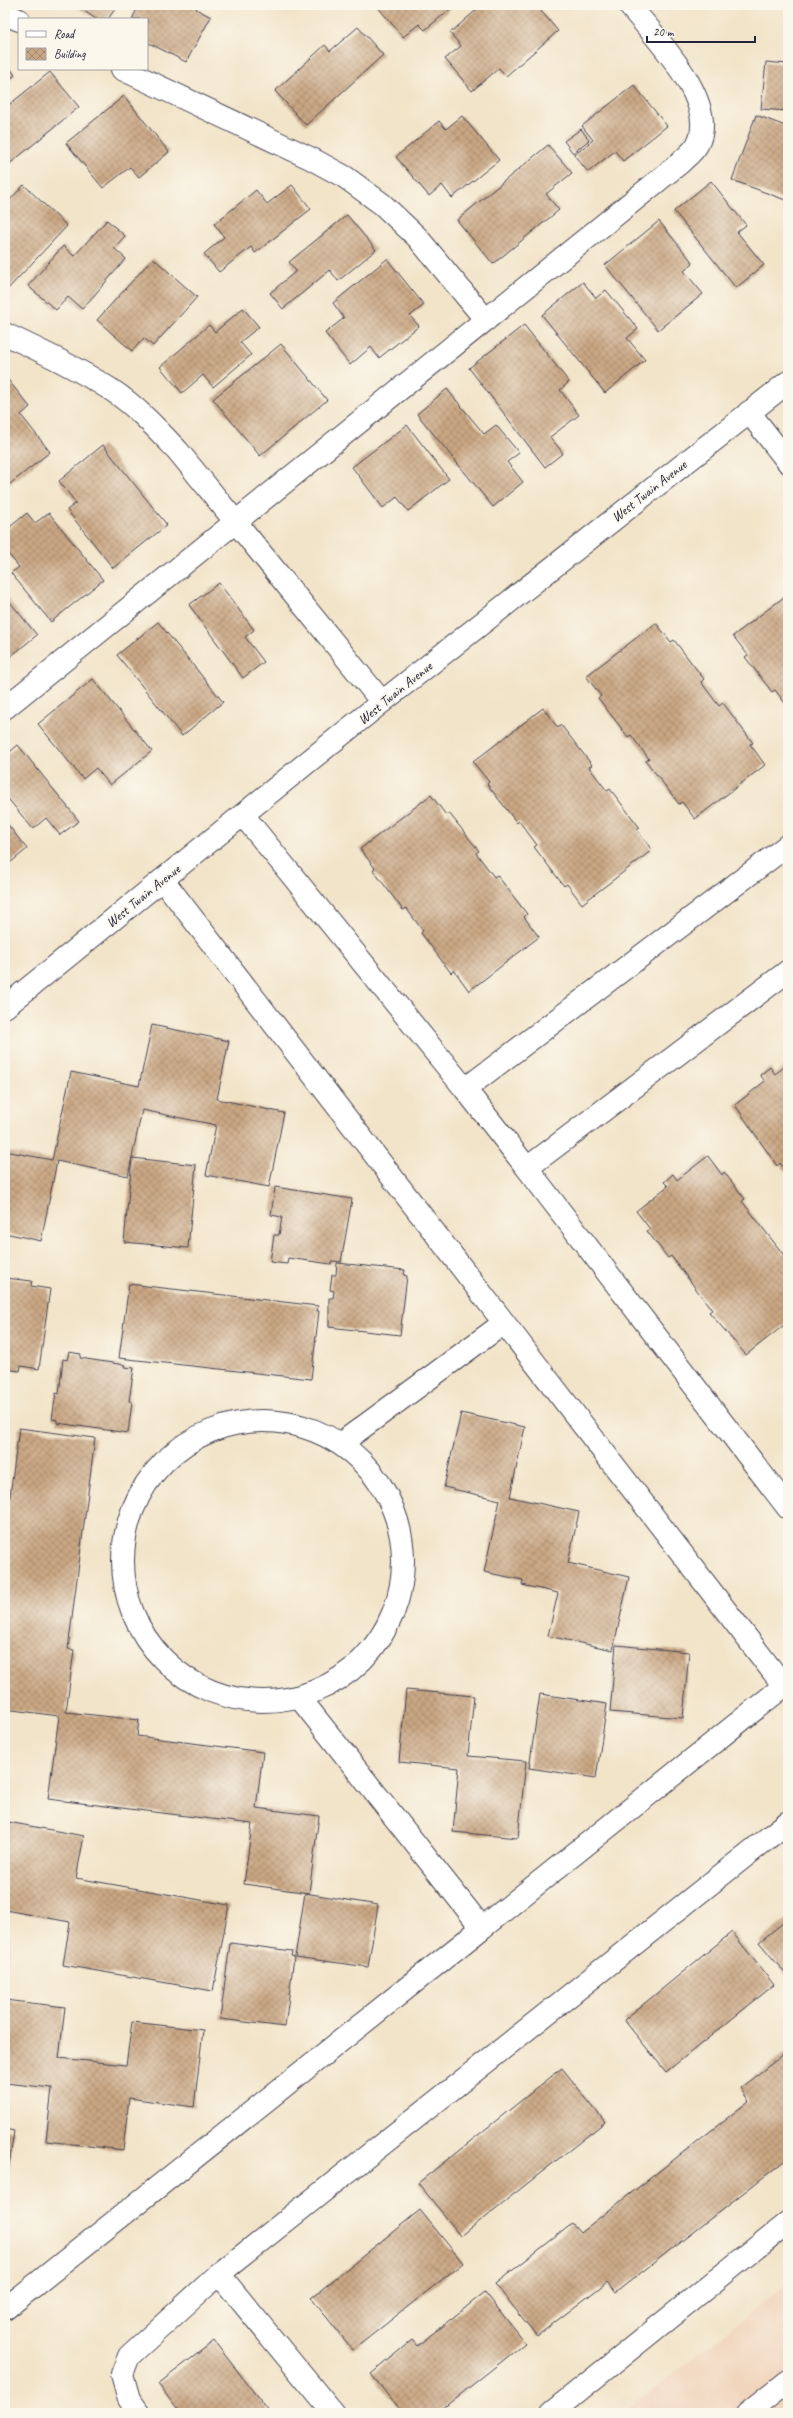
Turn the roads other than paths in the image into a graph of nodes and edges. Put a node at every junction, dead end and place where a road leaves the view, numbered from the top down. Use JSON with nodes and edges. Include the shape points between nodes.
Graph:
{"nodes":[{"id":1,"x":629,"y":5,"type":"edge"},
{"id":2,"x":5,"y":14,"type":"edge"},
{"id":3,"x":18,"y":20,"type":"edge"},
{"id":4,"x":124,"y":70,"type":"edge"},
{"id":5,"x":486,"y":320,"type":"junction"},
{"id":6,"x":5,"y":334,"type":"edge"},
{"id":7,"x":788,"y":382,"type":"edge"},
{"id":8,"x":749,"y":412,"type":"junction"},
{"id":9,"x":788,"y":462,"type":"edge"},
{"id":10,"x":235,"y":522,"type":"junction"},
{"id":11,"x":382,"y":702,"type":"junction"},
{"id":12,"x":5,"y":708,"type":"edge"},
{"id":13,"x":243,"y":815,"type":"junction"},
{"id":14,"x":788,"y":845,"type":"edge"},
{"id":15,"x":163,"y":880,"type":"junction"},
{"id":16,"x":788,"y":971,"type":"edge"},
{"id":17,"x":5,"y":1008,"type":"edge"},
{"id":18,"x":465,"y":1089,"type":"junction"},
{"id":19,"x":527,"y":1168,"type":"junction"},
{"id":20,"x":504,"y":1323,"type":"junction"},
{"id":21,"x":340,"y":1444,"type":"junction"},
{"id":22,"x":788,"y":1508,"type":"edge"},
{"id":23,"x":299,"y":1697,"type":"junction"},
{"id":24,"x":788,"y":1822,"type":"edge"},
{"id":25,"x":482,"y":1928,"type":"junction"},
{"id":26,"x":788,"y":2222,"type":"edge"},
{"id":27,"x":219,"y":2274,"type":"junction"},
{"id":28,"x":5,"y":2309,"type":"edge"},
{"id":29,"x":788,"y":2381,"type":"edge"},
{"id":30,"x":140,"y":2413,"type":"edge"},
{"id":31,"x":333,"y":2413,"type":"edge"},
{"id":32,"x":551,"y":2413,"type":"edge"},
{"id":33,"x":748,"y":2413,"type":"edge"}],
"edges":[{"from":1,"to":5,"type":"street","via":[[689,82],[699,103],[702,123],[697,145],[680,163]]},
{"from":2,"to":3,"type":"street"},
{"from":4,"to":5,"type":"street","via":[[346,177],[382,204],[417,237]]},
{"from":5,"to":10,"type":"street"},
{"from":6,"to":10,"type":"street","via":[[60,360],[114,391],[147,419],[178,451]]},
{"from":7,"to":8,"type":"street","name":"West Twain Avenue"},
{"from":8,"to":9,"type":"street"},
{"from":8,"to":11,"type":"street","name":"West Twain Avenue"},
{"from":10,"to":11,"type":"street"},
{"from":10,"to":12,"type":"street"},
{"from":11,"to":13,"type":"street","name":"West Twain Avenue"},
{"from":13,"to":15,"type":"street","name":"West Twain Avenue"},
{"from":13,"to":18,"type":"street"},
{"from":14,"to":18,"type":"street"},
{"from":15,"to":17,"type":"street","name":"West Twain Avenue"},
{"from":15,"to":20,"type":"street"},
{"from":16,"to":19,"type":"street"},
{"from":18,"to":19,"type":"street"},
{"from":19,"to":22,"type":"street"},
{"from":20,"to":21,"type":"street"},
{"from":20,"to":25,"type":"street","via":[[784,1686]]},
{"from":21,"to":23,"type":"street","via":[[361,1461],[379,1481],[392,1505],[400,1530],[404,1557],[402,1584],[395,1610],[383,1634],[366,1656],[346,1674],[324,1688]]},
{"from":21,"to":23,"type":"street","via":[[289,1423],[260,1421],[232,1425],[205,1434],[180,1449],[159,1468],[146,1486],[130,1518],[124,1546],[124,1574],[129,1602],[140,1629],[155,1651],[173,1669],[195,1684],[220,1695],[259,1701]]},
{"from":23,"to":25,"type":"street"},
{"from":24,"to":27,"type":"street"},
{"from":25,"to":28,"type":"street"},
{"from":26,"to":32,"type":"street"},
{"from":27,"to":30,"type":"street","via":[[128,2356],[122,2374],[129,2399]]},
{"from":27,"to":31,"type":"street"},
{"from":29,"to":33,"type":"street"}]}
